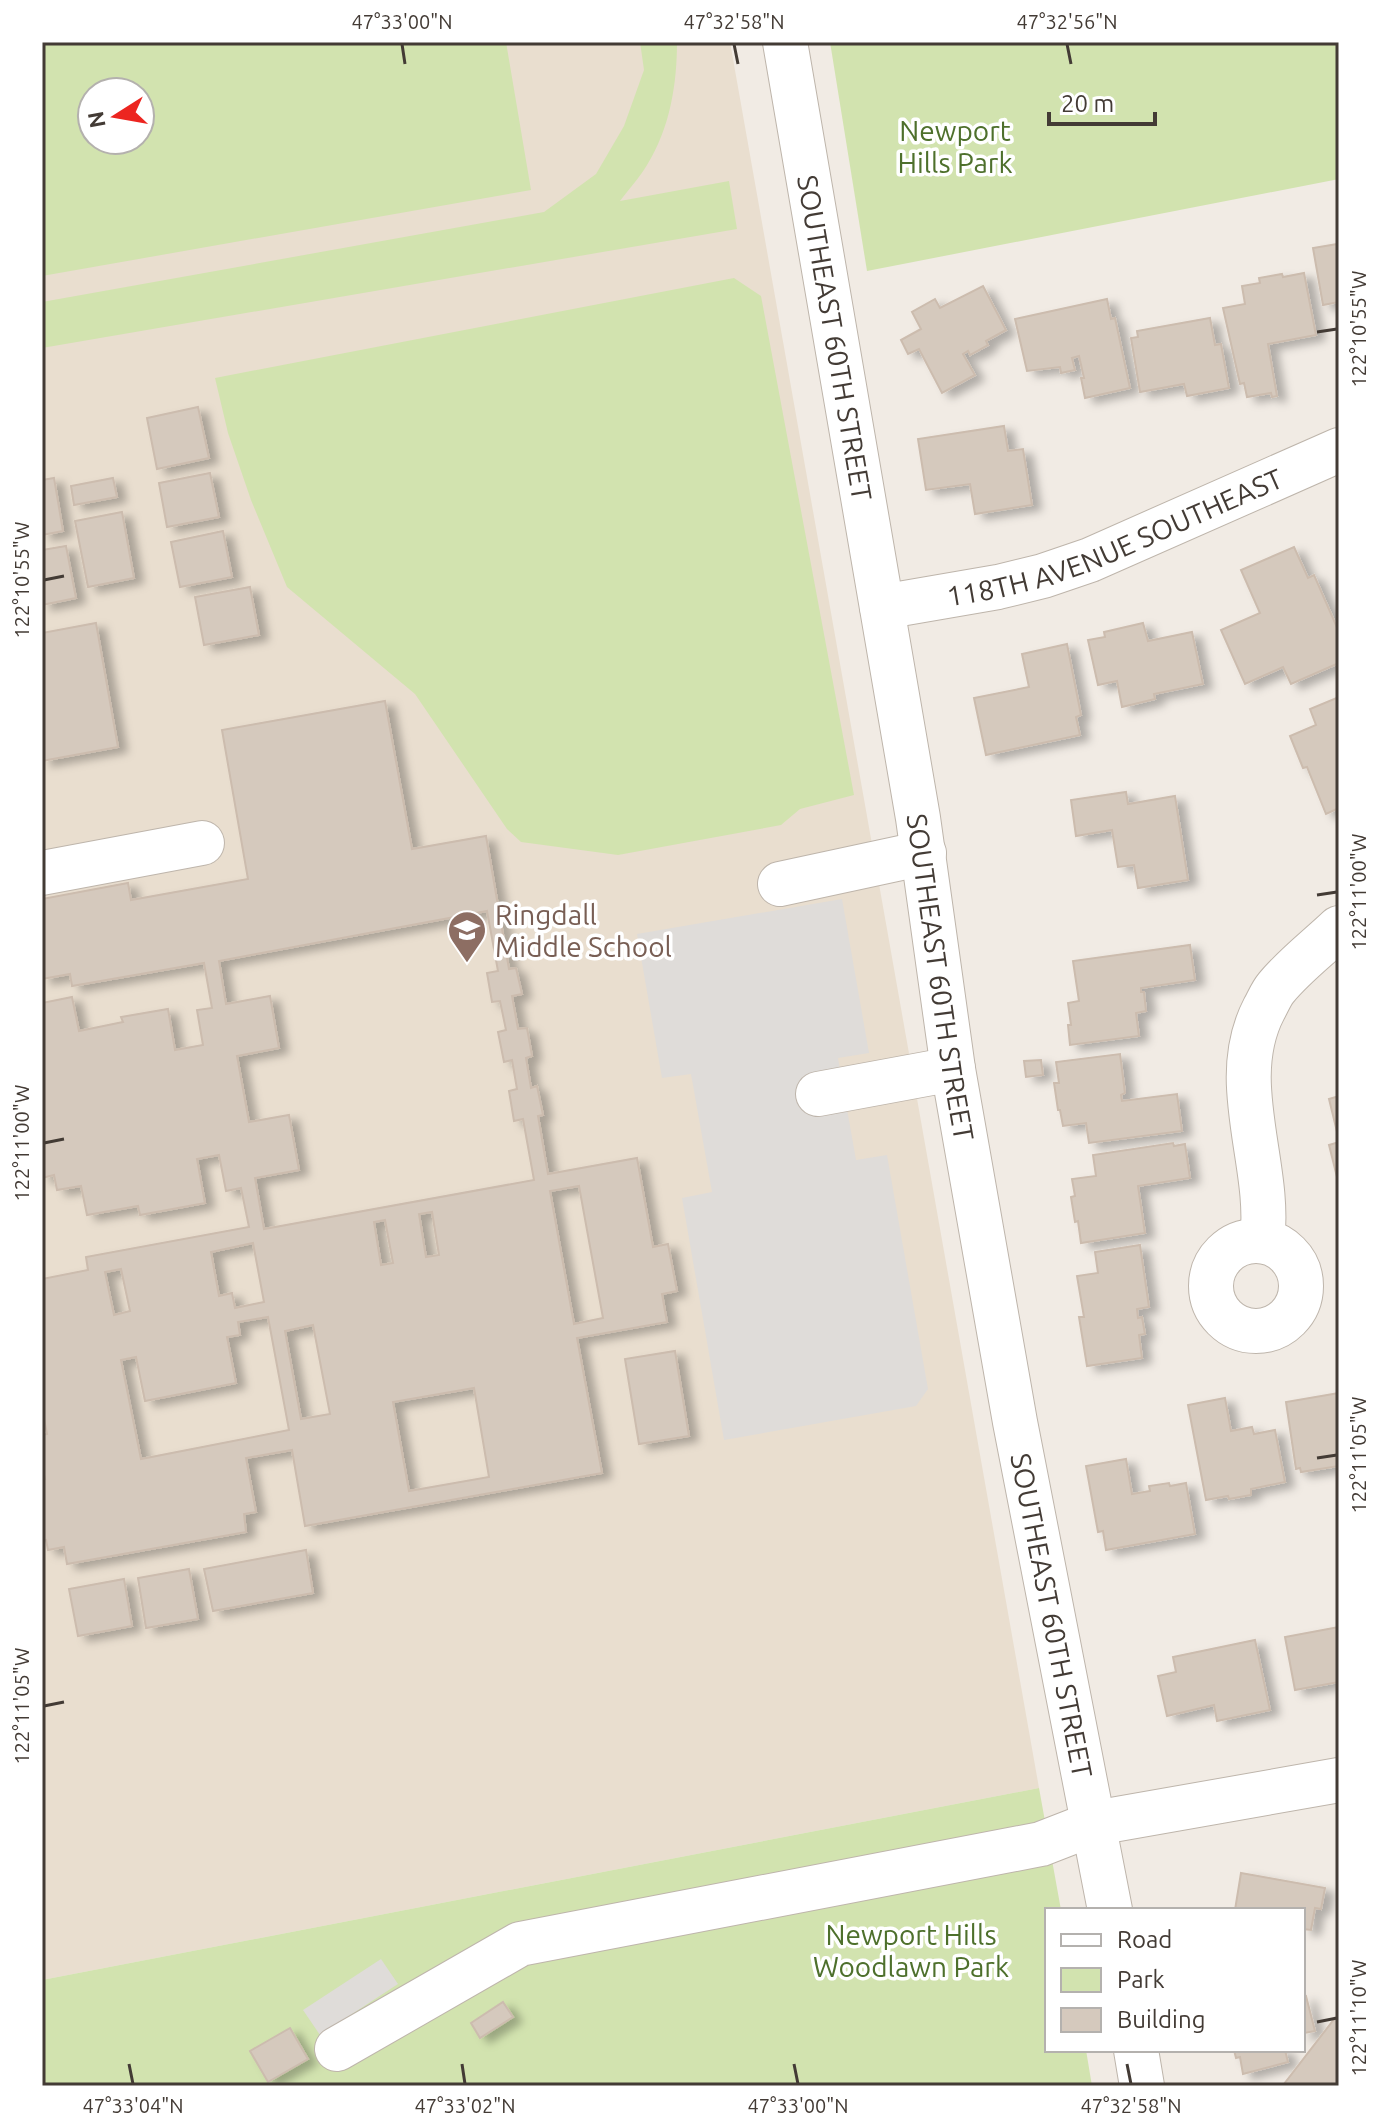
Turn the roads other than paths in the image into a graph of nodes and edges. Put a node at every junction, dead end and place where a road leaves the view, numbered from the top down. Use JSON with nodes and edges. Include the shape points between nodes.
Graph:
{"nodes":[{"id":1,"x":785,"y":42,"type":"edge"},
{"id":2,"x":1339,"y":450,"type":"edge"},
{"id":3,"x":882,"y":607,"type":"junction"},
{"id":4,"x":202,"y":843,"type":"dead end"},
{"id":5,"x":924,"y":853,"type":"junction"},
{"id":6,"x":42,"y":873,"type":"edge"},
{"id":7,"x":780,"y":884,"type":"dead end"},
{"id":8,"x":1339,"y":928,"type":"edge"},
{"id":9,"x":953,"y":1069,"type":"junction"},
{"id":10,"x":818,"y":1094,"type":"dead end"},
{"id":11,"x":1262,"y":1241,"type":"dead end"},
{"id":12,"x":1339,"y":1780,"type":"edge"},
{"id":13,"x":1095,"y":1823,"type":"junction"},
{"id":14,"x":1110,"y":1908,"type":"edge"},
{"id":15,"x":337,"y":2049,"type":"dead end"},
{"id":16,"x":1136,"y":2052,"type":"edge"},
{"id":17,"x":1142,"y":2086,"type":"edge"}],
"edges":[{"from":1,"to":3,"type":"street","name":"SOUTHEAST 60TH STREET"},
{"from":2,"to":3,"type":"street","name":"118TH AVENUE SOUTHEAST","via":[[1090,560],[998,587]]},
{"from":3,"to":5,"type":"street","name":"SOUTHEAST 60TH STREET"},
{"from":4,"to":6,"type":"street"},
{"from":5,"to":7,"type":"street"},
{"from":5,"to":9,"type":"street","name":"SOUTHEAST 60TH STREET"},
{"from":8,"to":11,"type":"street","via":[[1274,989],[1257,1022],[1249,1091],[1265,1219]]},
{"from":9,"to":10,"type":"street"},
{"from":9,"to":13,"type":"street","name":"SOUTHEAST 60TH STREET","via":[[1015,1422]]},
{"from":12,"to":13,"type":"street"},
{"from":13,"to":14,"type":"street","name":"SOUTHEAST 60TH STREET"},
{"from":13,"to":15,"type":"street","via":[[1041,1844],[520,1944]]},
{"from":16,"to":17,"type":"street"}]}
